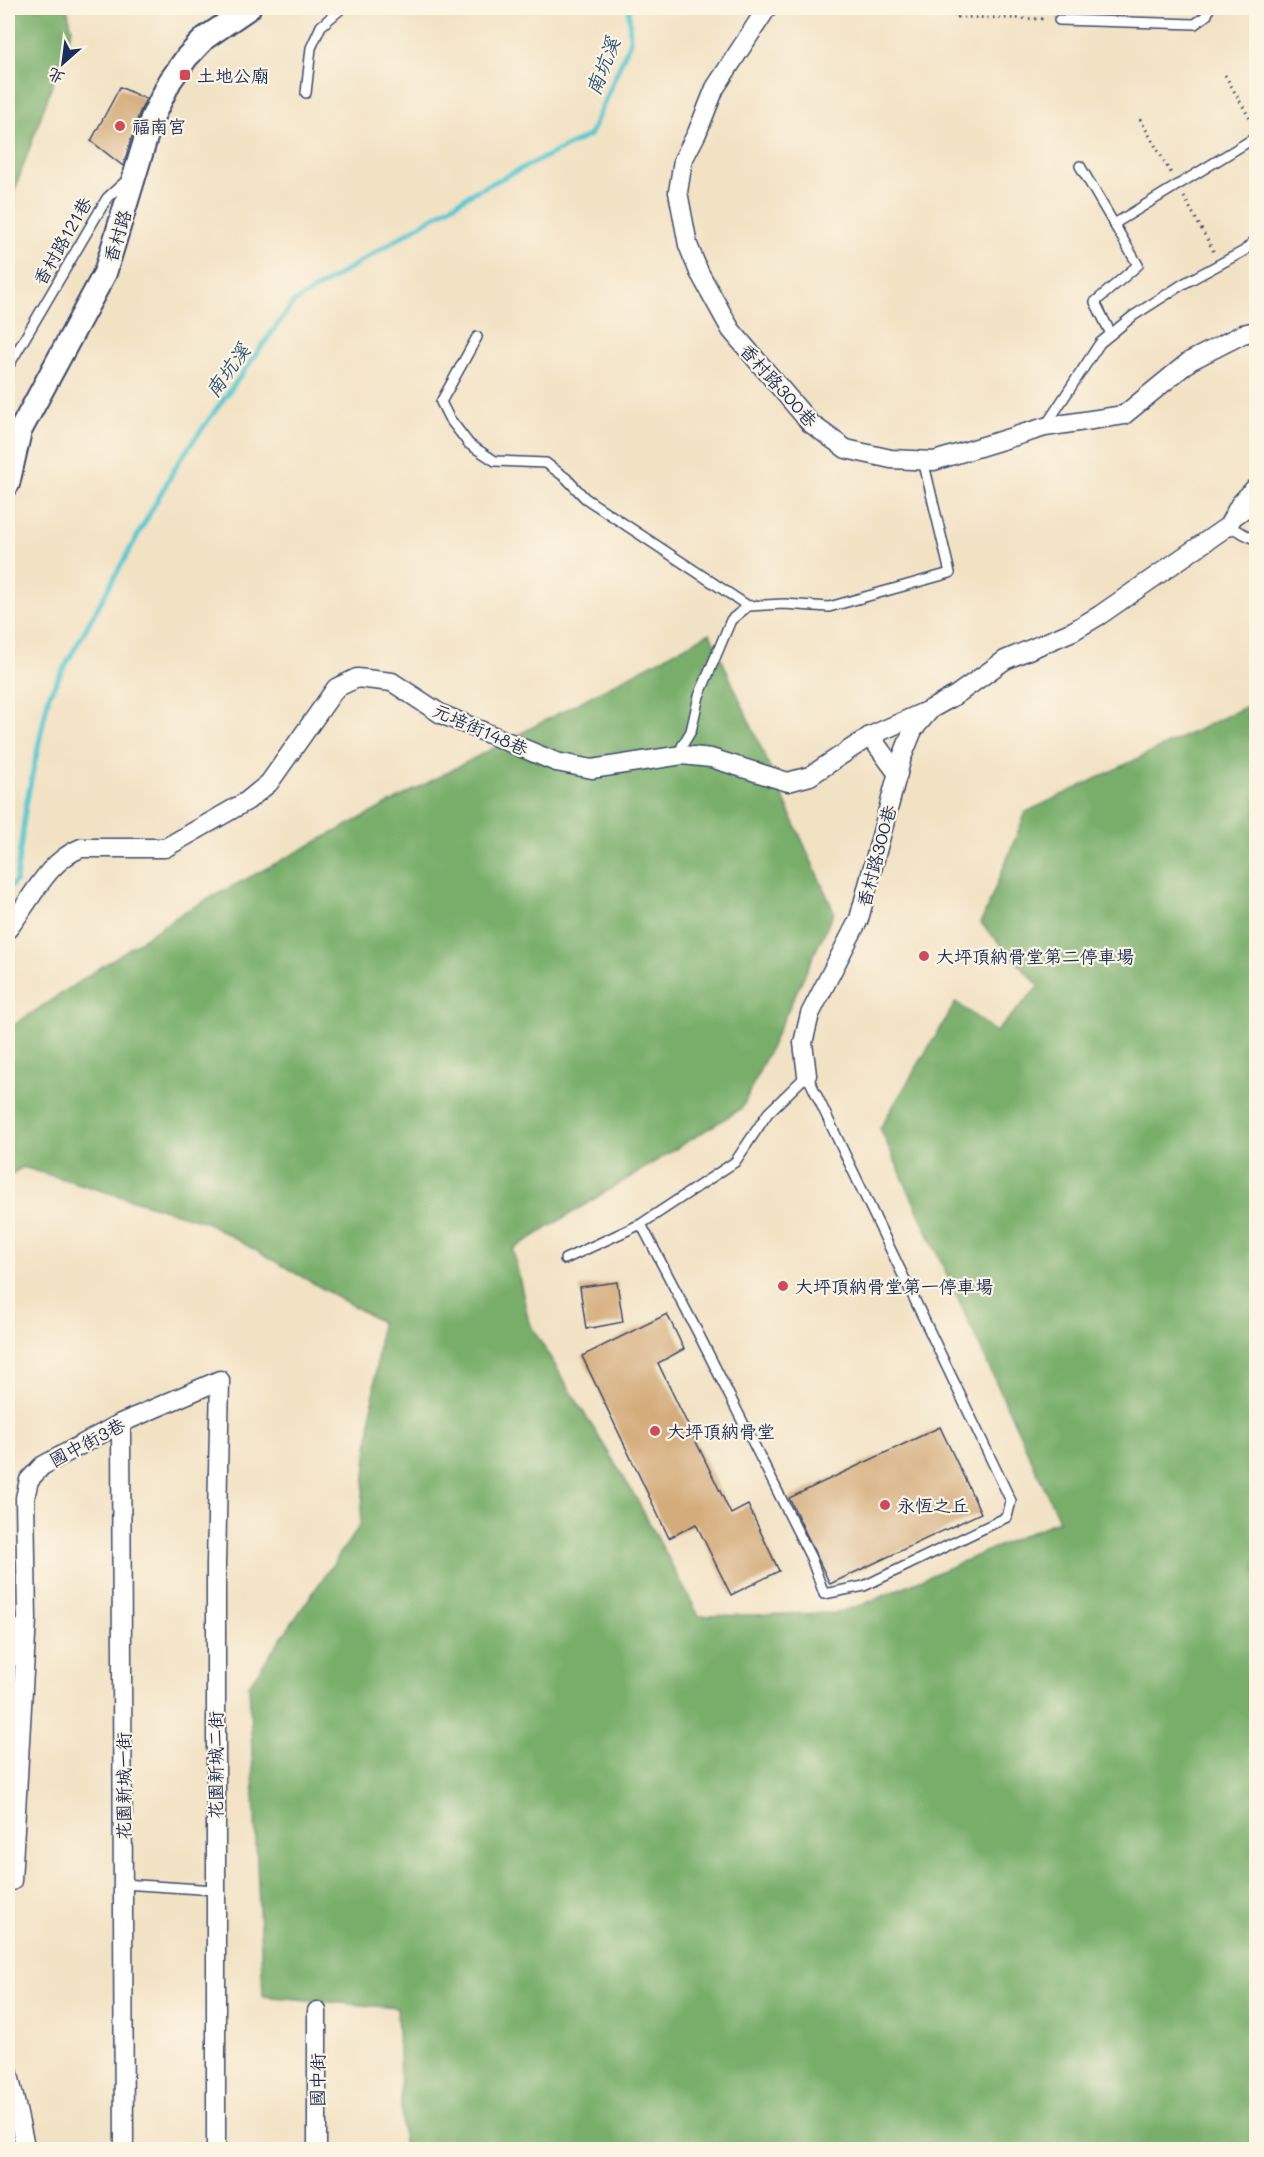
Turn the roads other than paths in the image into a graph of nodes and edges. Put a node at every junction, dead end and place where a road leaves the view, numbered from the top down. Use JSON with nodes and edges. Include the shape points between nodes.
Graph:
{"nodes":[{"id":1,"x":249,"y":8,"type":"edge"},
{"id":2,"x":342,"y":8,"type":"edge"},
{"id":3,"x":767,"y":8,"type":"edge"},
{"id":4,"x":1209,"y":8,"type":"edge"},
{"id":5,"x":1059,"y":20,"type":"road end"},
{"id":6,"x":306,"y":93,"type":"dead end"},
{"id":7,"x":1257,"y":137,"type":"edge"},
{"id":8,"x":1080,"y":166,"type":"dead end"},
{"id":9,"x":137,"y":170,"type":"junction"},
{"id":10,"x":1114,"y":224,"type":"junction"},
{"id":11,"x":1257,"y":239,"type":"edge"},
{"id":12,"x":1257,"y":331,"type":"edge"},
{"id":13,"x":1111,"y":334,"type":"junction"},
{"id":14,"x":477,"y":337,"type":"dead end"},
{"id":15,"x":8,"y":367,"type":"edge"},
{"id":16,"x":1045,"y":427,"type":"junction"},
{"id":17,"x":923,"y":460,"type":"junction"},
{"id":18,"x":8,"y":484,"type":"edge"},
{"id":19,"x":1257,"y":487,"type":"edge"},
{"id":20,"x":1257,"y":506,"type":"edge"},
{"id":21,"x":1228,"y":526,"type":"junction"},
{"id":22,"x":1257,"y":540,"type":"edge"},
{"id":23,"x":748,"y":606,"type":"junction"},
{"id":24,"x":931,"y":709,"type":"junction"},
{"id":25,"x":870,"y":736,"type":"junction"},
{"id":26,"x":682,"y":755,"type":"junction"},
{"id":27,"x":898,"y":774,"type":"junction"},
{"id":28,"x":8,"y":929,"type":"edge"},
{"id":29,"x":807,"y":1075,"type":"junction"},
{"id":30,"x":641,"y":1224,"type":"junction"},
{"id":31,"x":565,"y":1259,"type":"dead end"},
{"id":32,"x":220,"y":1380,"type":"joint"},
{"id":33,"x":121,"y":1423,"type":"junction"},
{"id":34,"x":27,"y":1619,"type":"junction"},
{"id":35,"x":8,"y":1660,"type":"edge"},
{"id":36,"x":12,"y":1881,"type":"dead end"},
{"id":37,"x":123,"y":1884,"type":"junction"},
{"id":38,"x":215,"y":1890,"type":"junction"},
{"id":39,"x":317,"y":2011,"type":"dead end"},
{"id":40,"x":8,"y":2070,"type":"edge"},
{"id":41,"x":26,"y":2150,"type":"edge"},
{"id":42,"x":124,"y":2150,"type":"edge"},
{"id":43,"x":216,"y":2150,"type":"edge"},
{"id":44,"x":317,"y":2150,"type":"edge"}],
"edges":[{"from":1,"to":9,"type":"street","name":"香村路","via":[[205,38],[170,81],[152,118]]},
{"from":2,"to":6,"type":"lane","via":[[321,26],[311,48]]},
{"from":3,"to":17,"type":"street","name":"香村路300巷","via":[[715,88],[683,160],[678,192],[688,245],[731,330],[810,423],[846,449],[891,459]]},
{"from":4,"to":5,"type":"lane","via":[[1207,15],[1195,24]]},
{"from":7,"to":10,"type":"lane"},
{"from":8,"to":10,"type":"lane"},
{"from":9,"to":15,"type":"lane","name":"香村路121巷","via":[[107,198]]},
{"from":9,"to":18,"type":"street","name":"香村路","via":[[105,273],[20,431]]},
{"from":10,"to":13,"type":"lane","via":[[1138,264],[1095,302]]},
{"from":11,"to":13,"type":"lane","via":[[1244,251],[1133,316]]},
{"from":12,"to":16,"type":"street","name":"香村路300巷","via":[[1190,361],[1124,415]]},
{"from":13,"to":16,"type":"lane","via":[[1100,343]]},
{"from":14,"to":23,"type":"lane","via":[[441,402],[469,444],[495,461],[546,463],[585,498]]},
{"from":16,"to":17,"type":"street","name":"香村路300巷","via":[[934,461]]},
{"from":17,"to":23,"type":"lane","via":[[950,573],[829,607]]},
{"from":19,"to":21,"type":"street","name":"香村路300巷","via":[[1240,504]]},
{"from":20,"to":21,"type":"lane"},
{"from":21,"to":22,"type":"lane"},
{"from":21,"to":24,"type":"street","name":"香村路300巷","via":[[1100,615],[1005,660]]},
{"from":23,"to":26,"type":"lane","via":[[731,620],[699,696]]},
{"from":24,"to":25,"type":"street","name":"元培街148巷"},
{"from":24,"to":27,"type":"street","name":"香村路300巷","via":[[913,730]]},
{"from":25,"to":26,"type":"street","name":"元培街148巷","via":[[810,776],[788,782],[711,758]]},
{"from":25,"to":27,"type":"street"},
{"from":26,"to":28,"type":"street","name":"元培街148巷","via":[[592,769],[556,762],[441,714],[392,682],[357,678],[336,688],[269,783],[247,801],[165,848],[81,848],[69,852],[52,867]]},
{"from":27,"to":29,"type":"street","name":"香村路300巷","via":[[859,919],[810,1014],[803,1043]]},
{"from":29,"to":30,"type":"lane","via":[[768,1113],[735,1162]]},
{"from":29,"to":30,"type":"lane","via":[[1011,1502],[1007,1517],[864,1586],[824,1594],[811,1558]]},
{"from":30,"to":31,"type":"lane"},
{"from":32,"to":33,"type":"street","name":"國中街3巷"},
{"from":32,"to":38,"type":"street","name":"花園新城二街"},
{"from":33,"to":34,"type":"street","name":"國中街3巷","via":[[42,1466],[29,1480],[25,1497]]},
{"from":33,"to":37,"type":"street","name":"花園新城一街"},
{"from":34,"to":35,"type":"street"},
{"from":34,"to":36,"type":"street","name":"國中街3巷"},
{"from":37,"to":38,"type":"lane"},
{"from":37,"to":42,"type":"street","name":"花園新城一街"},
{"from":38,"to":43,"type":"street","name":"花園新城二街"},
{"from":39,"to":44,"type":"street","name":"國中街"},
{"from":40,"to":41,"type":"street"}]}
